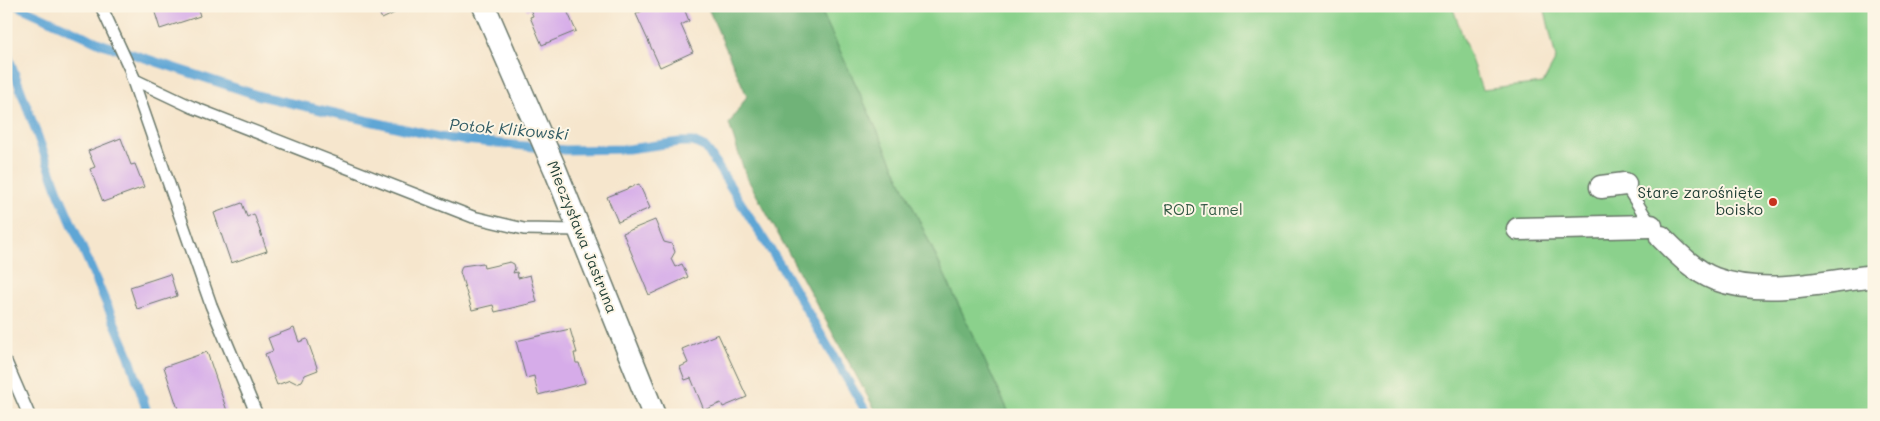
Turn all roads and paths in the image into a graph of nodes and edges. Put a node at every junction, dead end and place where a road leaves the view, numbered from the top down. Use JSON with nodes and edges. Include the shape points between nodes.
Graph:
{"nodes":[{"id":1,"x":101,"y":6,"type":"edge"},
{"id":2,"x":484,"y":6,"type":"edge"},
{"id":3,"x":126,"y":62,"type":"junction"},
{"id":4,"x":1626,"y":184,"type":"joint"},
{"id":5,"x":1600,"y":187,"type":"dead end"},
{"id":6,"x":1518,"y":229,"type":"dead end"},
{"id":7,"x":579,"y":230,"type":"junction"},
{"id":8,"x":1656,"y":231,"type":"junction"},
{"id":9,"x":1874,"y":276,"type":"edge"},
{"id":10,"x":6,"y":362,"type":"edge"},
{"id":11,"x":29,"y":415,"type":"edge"},
{"id":12,"x":257,"y":415,"type":"edge"},
{"id":13,"x":654,"y":415,"type":"edge"}],
"edges":[{"from":1,"to":3,"type":"lane"},
{"from":2,"to":7,"type":"street","name":"Mieczysława Jastruna"},
{"from":3,"to":7,"type":"lane","via":[[135,80],[192,107],[473,217],[524,229]]},
{"from":3,"to":12,"type":"lane","via":[[211,305]]},
{"from":4,"to":5,"type":"street"},
{"from":4,"to":8,"type":"lane"},
{"from":6,"to":8,"type":"street"},
{"from":7,"to":13,"type":"street","name":"Mieczysława Jastruna"},
{"from":8,"to":9,"type":"street","via":[[1684,259],[1714,279],[1748,286],[1783,287]]},
{"from":10,"to":11,"type":"lane"}]}
